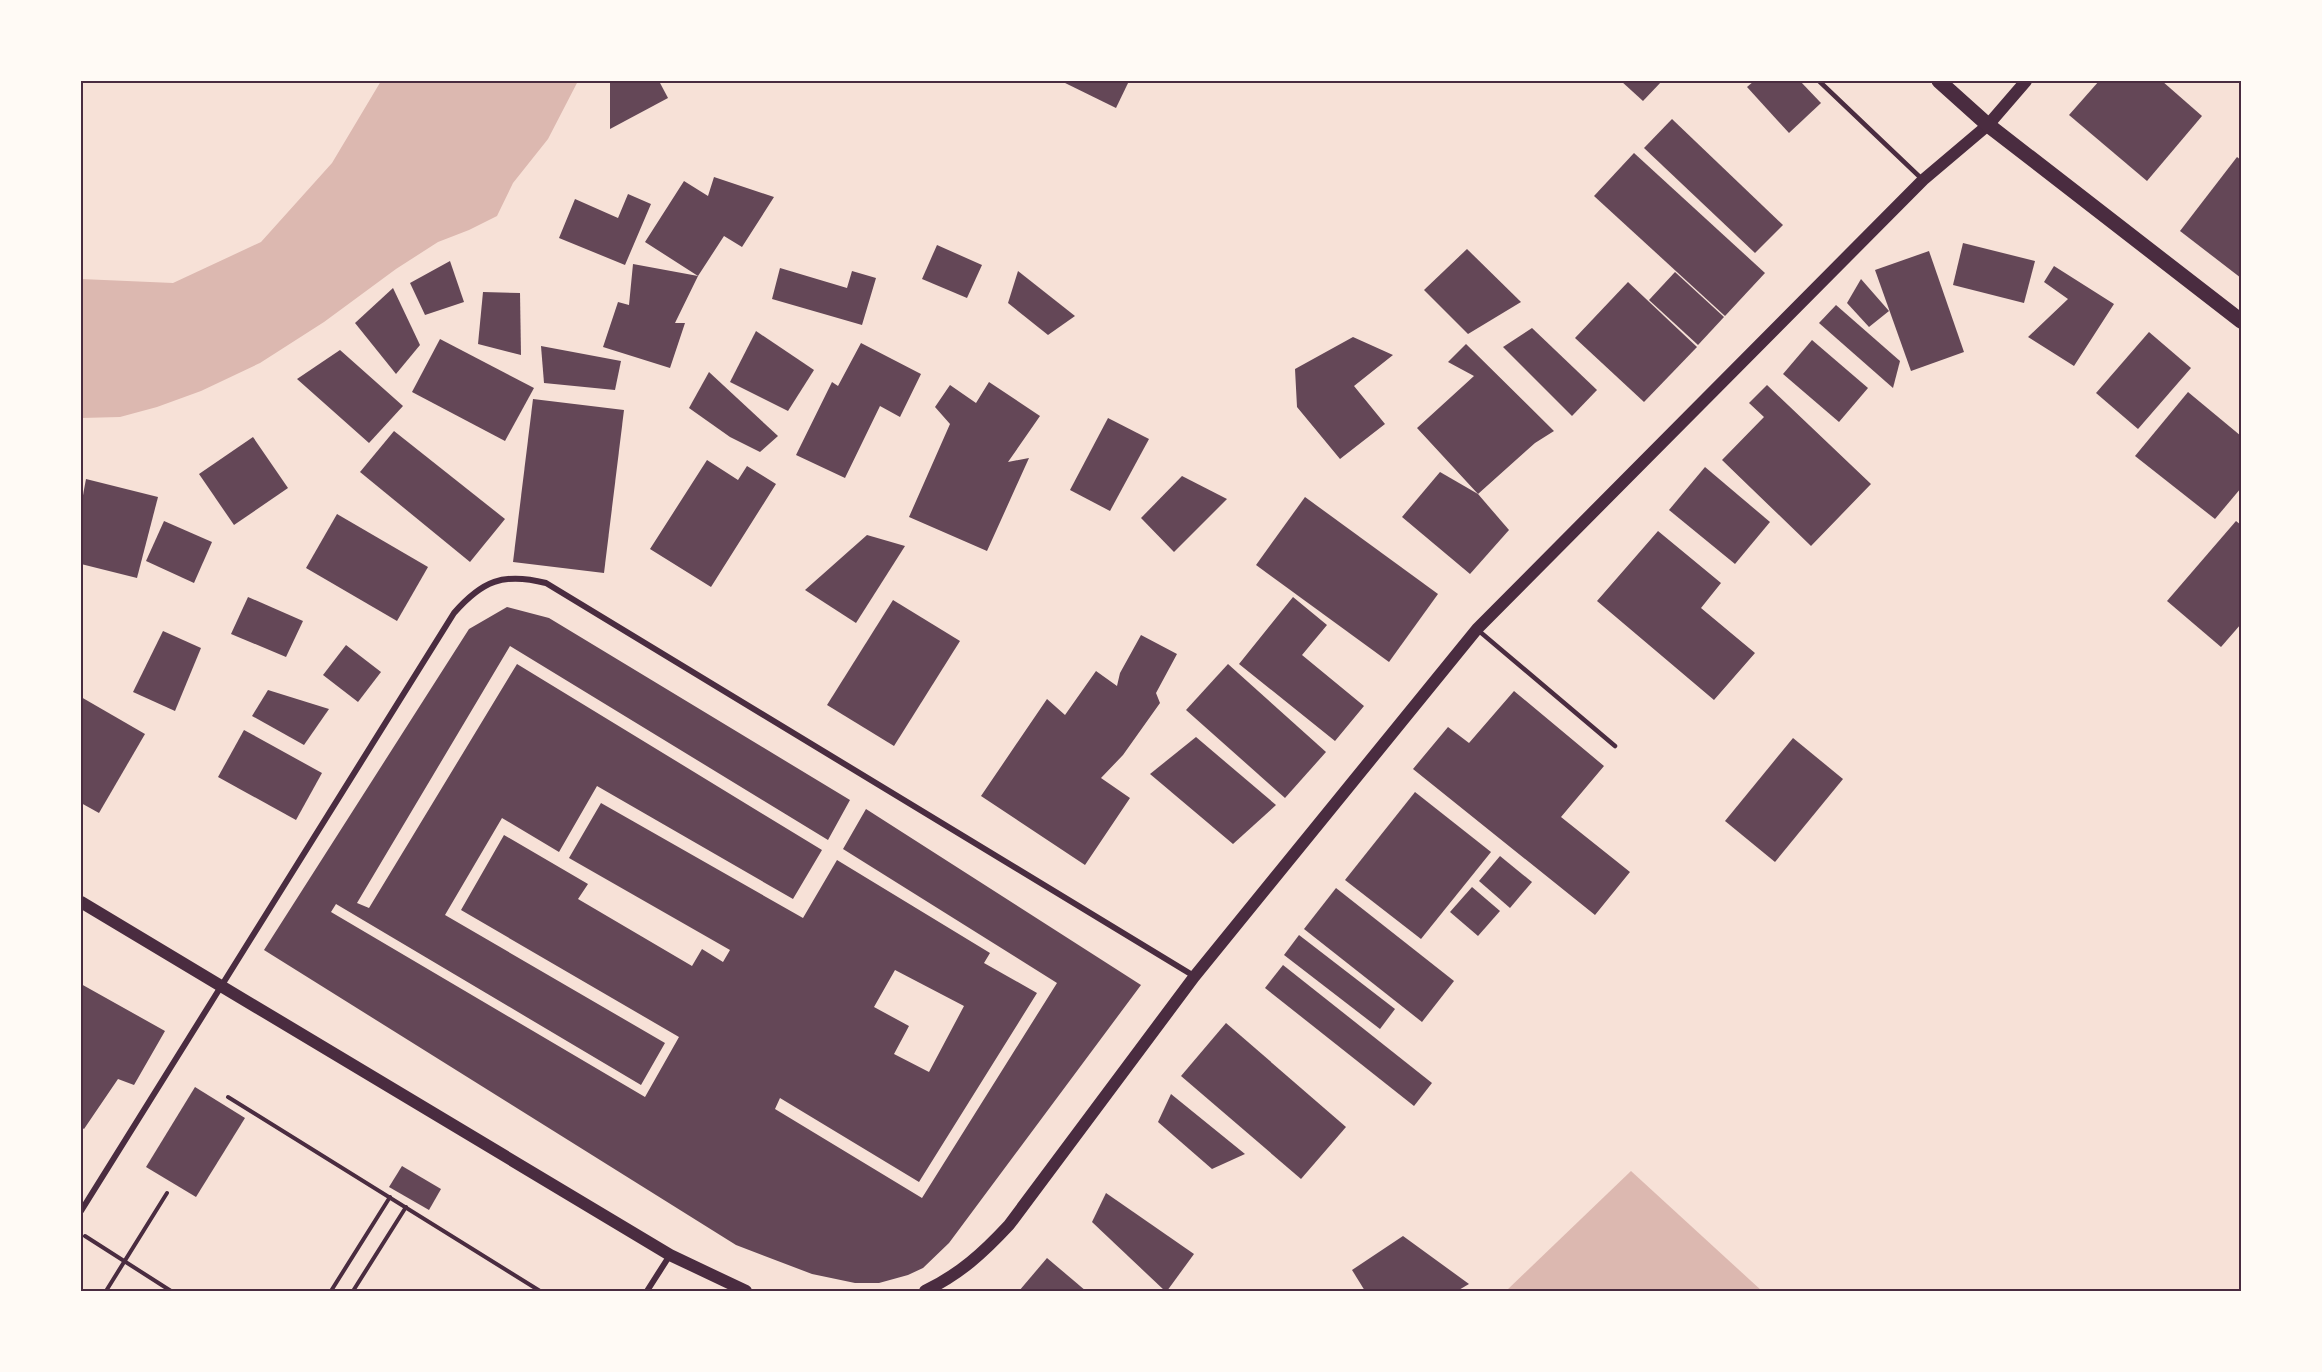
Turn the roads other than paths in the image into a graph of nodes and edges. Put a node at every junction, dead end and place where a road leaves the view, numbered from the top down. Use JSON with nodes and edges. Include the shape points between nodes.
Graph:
{"nodes":[{"id":1,"x":1819,"y":81,"type":"edge"},
{"id":2,"x":1939,"y":81,"type":"edge"},
{"id":3,"x":2026,"y":81,"type":"edge"},
{"id":4,"x":1988,"y":125,"type":"junction"},
{"id":5,"x":1923,"y":180,"type":"junction"},
{"id":6,"x":2241,"y":321,"type":"edge"},
{"id":7,"x":1477,"y":629,"type":"junction"},
{"id":8,"x":1615,"y":746,"type":"dead end"},
{"id":9,"x":81,"y":902,"type":"edge"},
{"id":10,"x":1194,"y":977,"type":"junction"},
{"id":11,"x":221,"y":986,"type":"junction"},
{"id":12,"x":81,"y":1211,"type":"edge"},
{"id":13,"x":670,"y":1255,"type":"junction"},
{"id":14,"x":647,"y":1291,"type":"edge"},
{"id":15,"x":746,"y":1291,"type":"edge"},
{"id":16,"x":924,"y":1291,"type":"edge"}],
"edges":[{"from":1,"to":5,"type":"lane"},
{"from":2,"to":4,"type":"main road"},
{"from":3,"to":4,"type":"main road"},
{"from":4,"to":5,"type":"main road"},
{"from":4,"to":6,"type":"main road"},
{"from":5,"to":7,"type":"main road"},
{"from":7,"to":8,"type":"lane"},
{"from":7,"to":10,"type":"main road"},
{"from":9,"to":11,"type":"main road"},
{"from":10,"to":11,"type":"street","via":[[546,583],[525,577],[486,584],[471,593],[454,613]]},
{"from":10,"to":16,"type":"main road","via":[[1009,1225],[981,1255],[948,1280]]},
{"from":11,"to":12,"type":"street"},
{"from":11,"to":13,"type":"main road"},
{"from":13,"to":14,"type":"street"},
{"from":13,"to":15,"type":"main road"}]}
